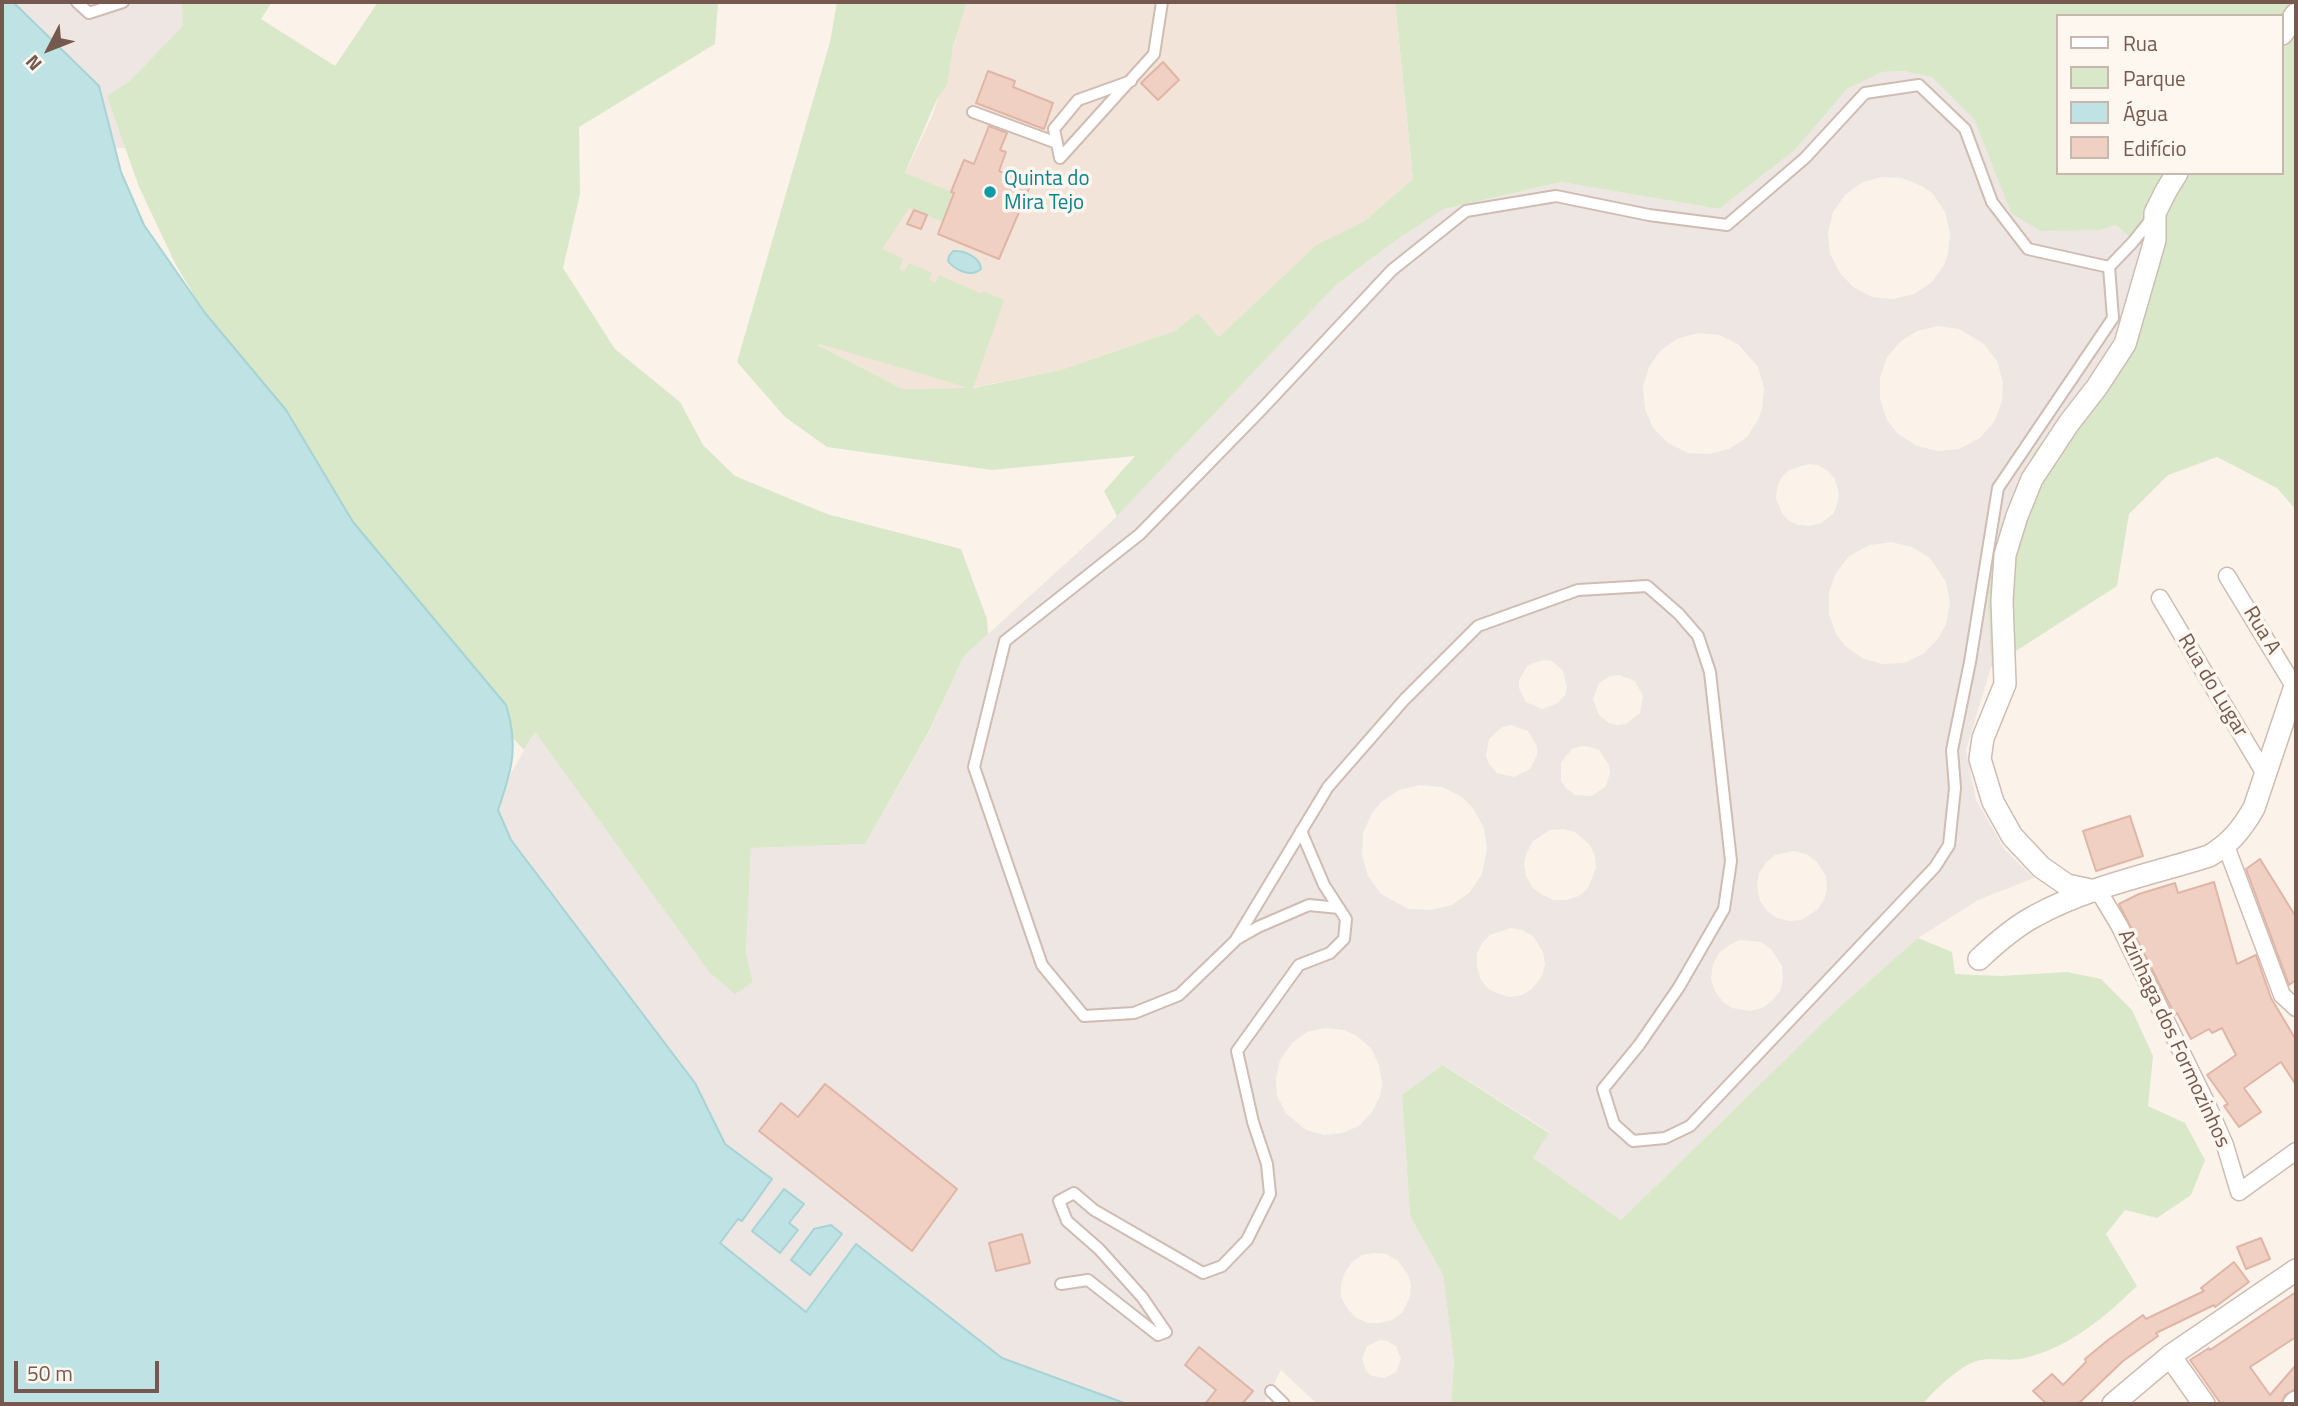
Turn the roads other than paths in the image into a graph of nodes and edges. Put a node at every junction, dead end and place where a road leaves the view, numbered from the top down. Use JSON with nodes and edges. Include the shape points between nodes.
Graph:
{"nodes":[{"id":1,"x":77,"y":2,"type":"edge"},
{"id":2,"x":123,"y":2,"type":"edge"},
{"id":3,"x":1162,"y":2,"type":"edge"},
{"id":4,"x":2296,"y":14,"type":"edge"},
{"id":5,"x":2284,"y":31,"type":"edge"},
{"id":6,"x":1132,"y":81,"type":"junction"},
{"id":7,"x":973,"y":112,"type":"dead end"},
{"id":8,"x":1057,"y":143,"type":"junction"},
{"id":9,"x":2177,"y":175,"type":"edge"},
{"id":10,"x":2155,"y":213,"type":"junction"},
{"id":11,"x":2109,"y":267,"type":"junction"},
{"id":12,"x":2227,"y":576,"type":"dead end"},
{"id":13,"x":2160,"y":598,"type":"dead end"},
{"id":14,"x":2295,"y":685,"type":"edge"},
{"id":15,"x":2265,"y":774,"type":"junction"},
{"id":16,"x":1301,"y":831,"type":"junction"},
{"id":17,"x":2226,"y":846,"type":"junction"},
{"id":18,"x":2097,"y":890,"type":"junction"},
{"id":19,"x":1339,"y":908,"type":"junction"},
{"id":20,"x":1235,"y":941,"type":"junction"},
{"id":21,"x":1979,"y":959,"type":"dead end"},
{"id":22,"x":2296,"y":1007,"type":"edge"},
{"id":23,"x":2296,"y":1150,"type":"edge"},
{"id":24,"x":2296,"y":1270,"type":"edge"},
{"id":25,"x":1061,"y":1284,"type":"dead end"},
{"id":26,"x":2170,"y":1356,"type":"junction"},
{"id":27,"x":1271,"y":1391,"type":"dead end"},
{"id":28,"x":1284,"y":1404,"type":"edge"},
{"id":29,"x":2113,"y":1404,"type":"edge"},
{"id":30,"x":2204,"y":1404,"type":"edge"}],
"edges":[{"from":1,"to":2,"type":"lane","via":[[89,13]]},
{"from":3,"to":6,"type":"lane","via":[[1154,54]]},
{"from":4,"to":5,"type":"street"},
{"from":6,"to":8,"type":"lane","via":[[1077,100],[1054,129]]},
{"from":6,"to":8,"type":"lane","via":[[1060,158]]},
{"from":7,"to":8,"type":"lane"},
{"from":9,"to":10,"type":"street"},
{"from":10,"to":11,"type":"lane"},
{"from":10,"to":18,"type":"street","via":[[2155,240],[2125,344],[2032,479],[2017,516],[2004,567],[2005,684],[1983,738],[1980,759],[1993,802],[2012,836],[2041,867],[2067,885]]},
{"from":11,"to":16,"type":"lane","via":[[2113,318],[1998,488],[1951,750],[1955,788],[1949,845],[1935,867],[1690,1126],[1665,1138],[1633,1141],[1614,1124],[1603,1089],[1679,988],[1724,909],[1731,861],[1710,672],[1698,636],[1647,586],[1578,590],[1478,626],[1404,700],[1337,777]]},
{"from":11,"to":20,"type":"lane","via":[[2028,249],[1992,202],[1965,129],[1919,85],[1865,93],[1805,158],[1727,225],[1556,196],[1466,211],[1392,270],[1140,534],[1005,641],[974,767],[1042,965],[1084,1016],[1134,1013],[1179,995]]},
{"from":12,"to":14,"type":"street","name":"Rua A"},
{"from":13,"to":15,"type":"street","name":"Rua do Lugar"},
{"from":14,"to":15,"type":"street"},
{"from":15,"to":17,"type":"street","via":[[2250,815]]},
{"from":16,"to":19,"type":"lane"},
{"from":16,"to":20,"type":"lane"},
{"from":17,"to":18,"type":"street","via":[[2209,856]]},
{"from":17,"to":22,"type":"street","via":[[2282,995]]},
{"from":18,"to":21,"type":"street","via":[[2032,917]]},
{"from":18,"to":23,"type":"street","name":"Azinhaga dos Formozinhos","via":[[2119,925],[2207,1104],[2239,1192]]},
{"from":19,"to":20,"type":"lane","via":[[1309,905]]},
{"from":19,"to":25,"type":"lane","via":[[1346,919],[1344,939],[1330,953],[1299,965],[1237,1051],[1267,1164],[1270,1194],[1247,1240],[1222,1266],[1203,1273],[1074,1194],[1059,1201],[1067,1221],[1142,1297],[1166,1332],[1158,1335],[1088,1280]]},
{"from":24,"to":26,"type":"street"},
{"from":26,"to":29,"type":"street"},
{"from":26,"to":30,"type":"street"},
{"from":27,"to":28,"type":"lane"}]}
